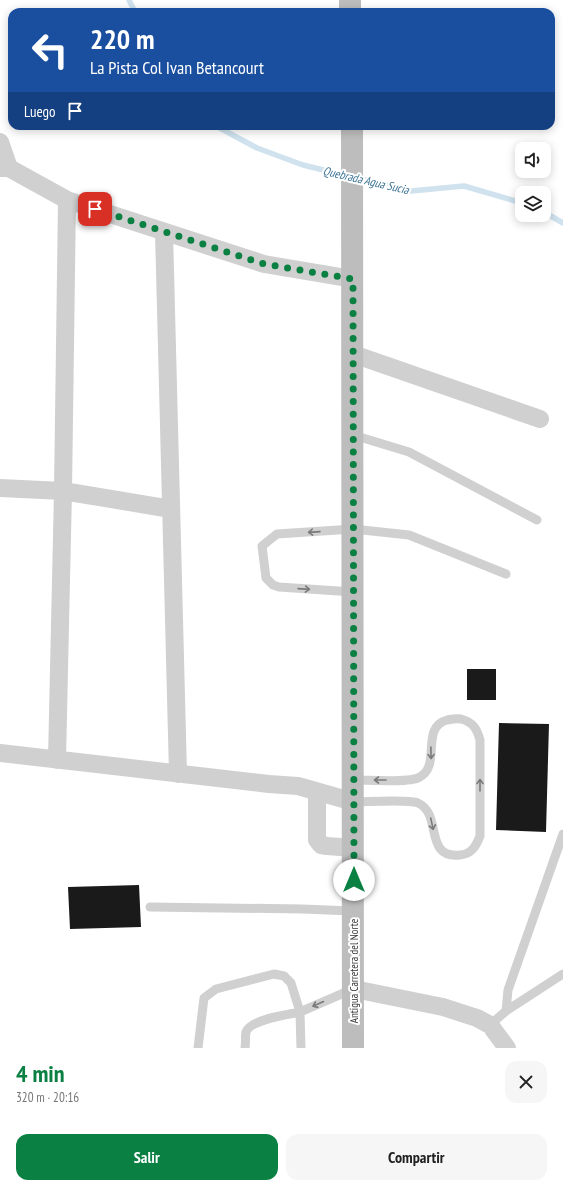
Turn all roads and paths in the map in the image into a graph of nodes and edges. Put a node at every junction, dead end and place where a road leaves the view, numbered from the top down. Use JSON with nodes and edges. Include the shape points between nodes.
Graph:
{"nodes":[{"id":1,"x":352,"y":130,"type":"edge"},
{"id":2,"x":0,"y":142,"type":"edge"},
{"id":3,"x":4,"y":168,"type":"edge"},
{"id":4,"x":67,"y":200,"type":"junction"},
{"id":5,"x":164,"y":232,"type":"junction"},
{"id":6,"x":353,"y":279,"type":"junction"},
{"id":7,"x":353,"y":354,"type":"junction"},
{"id":8,"x":540,"y":419,"type":"dead end"},
{"id":9,"x":353,"y":435,"type":"junction"},
{"id":10,"x":0,"y":488,"type":"edge"},
{"id":11,"x":63,"y":492,"type":"junction"},
{"id":12,"x":171,"y":509,"type":"junction"},
{"id":13,"x":537,"y":520,"type":"dead end"},
{"id":14,"x":353,"y":530,"type":"junction"},
{"id":15,"x":506,"y":574,"type":"dead end"},
{"id":16,"x":353,"y":592,"type":"junction"},
{"id":17,"x":0,"y":753,"type":"edge"},
{"id":18,"x":57,"y":760,"type":"junction"},
{"id":19,"x":178,"y":774,"type":"junction"},
{"id":20,"x":354,"y":780,"type":"junction"},
{"id":21,"x":317,"y":792,"type":"junction"},
{"id":22,"x":354,"y":802,"type":"junction"},
{"id":23,"x":563,"y":834,"type":"edge"},
{"id":24,"x":354,"y":848,"type":"junction"},
{"id":25,"x":150,"y":908,"type":"dead end"},
{"id":26,"x":354,"y":911,"type":"junction"},
{"id":27,"x":563,"y":974,"type":"edge"},
{"id":28,"x":354,"y":989,"type":"junction"},
{"id":29,"x":506,"y":1011,"type":"junction"},
{"id":30,"x":300,"y":1012,"type":"junction"},
{"id":31,"x":490,"y":1025,"type":"junction"},
{"id":32,"x":198,"y":1048,"type":"edge"},
{"id":33,"x":246,"y":1048,"type":"edge"},
{"id":34,"x":301,"y":1048,"type":"edge"},
{"id":35,"x":353,"y":1048,"type":"edge"},
{"id":36,"x":507,"y":1048,"type":"edge"}],
"edges":[{"from":1,"to":6,"type":"main road","name":"Antigua Carretera del Norte"},
{"from":2,"to":3,"type":"street"},
{"from":3,"to":4,"type":"street"},
{"from":4,"to":5,"type":"street"},
{"from":4,"to":11,"type":"street"},
{"from":5,"to":6,"type":"street","via":[[264,264]]},
{"from":5,"to":12,"type":"street"},
{"from":6,"to":7,"type":"main road","name":"Antigua Carretera del Norte"},
{"from":7,"to":8,"type":"street"},
{"from":7,"to":9,"type":"main road","name":"Antigua Carretera del Norte"},
{"from":9,"to":13,"type":"lane","via":[[409,452]]},
{"from":9,"to":14,"type":"main road","name":"Antigua Carretera del Norte"},
{"from":10,"to":11,"type":"street"},
{"from":11,"to":12,"type":"street"},
{"from":11,"to":18,"type":"street"},
{"from":12,"to":19,"type":"street"},
{"from":14,"to":15,"type":"lane","via":[[409,535]]},
{"from":14,"to":16,"type":"main road","name":"Antigua Carretera del Norte"},
{"from":14,"to":16,"type":"lane","one_way":true,"via":[[278,534],[262,546],[266,578],[272,585]]},
{"from":16,"to":20,"type":"main road","name":"Antigua Carretera del Norte"},
{"from":17,"to":18,"type":"street"},
{"from":18,"to":19,"type":"street"},
{"from":19,"to":21,"type":"street","via":[[298,786]]},
{"from":20,"to":22,"type":"main road","name":"Antigua Carretera del Norte"},
{"from":22,"to":20,"type":"lane","one_way":true,"via":[[418,803],[428,810],[435,840],[442,850],[452,856],[465,855],[476,848],[480,836],[480,740],[476,728],[468,721],[456,718],[443,721],[435,729],[431,739],[431,760],[427,770],[418,778]]},
{"from":21,"to":22,"type":"street"},
{"from":21,"to":24,"type":"street","via":[[317,840],[321,845]]},
{"from":22,"to":24,"type":"main road","name":"Antigua Carretera del Norte"},
{"from":23,"to":29,"type":"lane","via":[[508,990]]},
{"from":24,"to":26,"type":"main road","name":"Antigua Carretera del Norte"},
{"from":25,"to":26,"type":"lane"},
{"from":26,"to":28,"type":"main road","name":"Antigua Carretera del Norte"},
{"from":27,"to":29,"type":"lane"},
{"from":28,"to":30,"type":"lane","one_way":true},
{"from":28,"to":31,"type":"street","via":[[443,1007]]},
{"from":28,"to":35,"type":"main road","name":"Antigua Carretera del Norte"},
{"from":29,"to":31,"type":"lane"},
{"from":30,"to":32,"type":"lane","via":[[290,983],[284,976],[274,974],[216,989],[204,998]]},
{"from":30,"to":33,"type":"lane","via":[[259,1021],[250,1026],[246,1033]]},
{"from":30,"to":34,"type":"lane"},
{"from":31,"to":36,"type":"street"}]}
